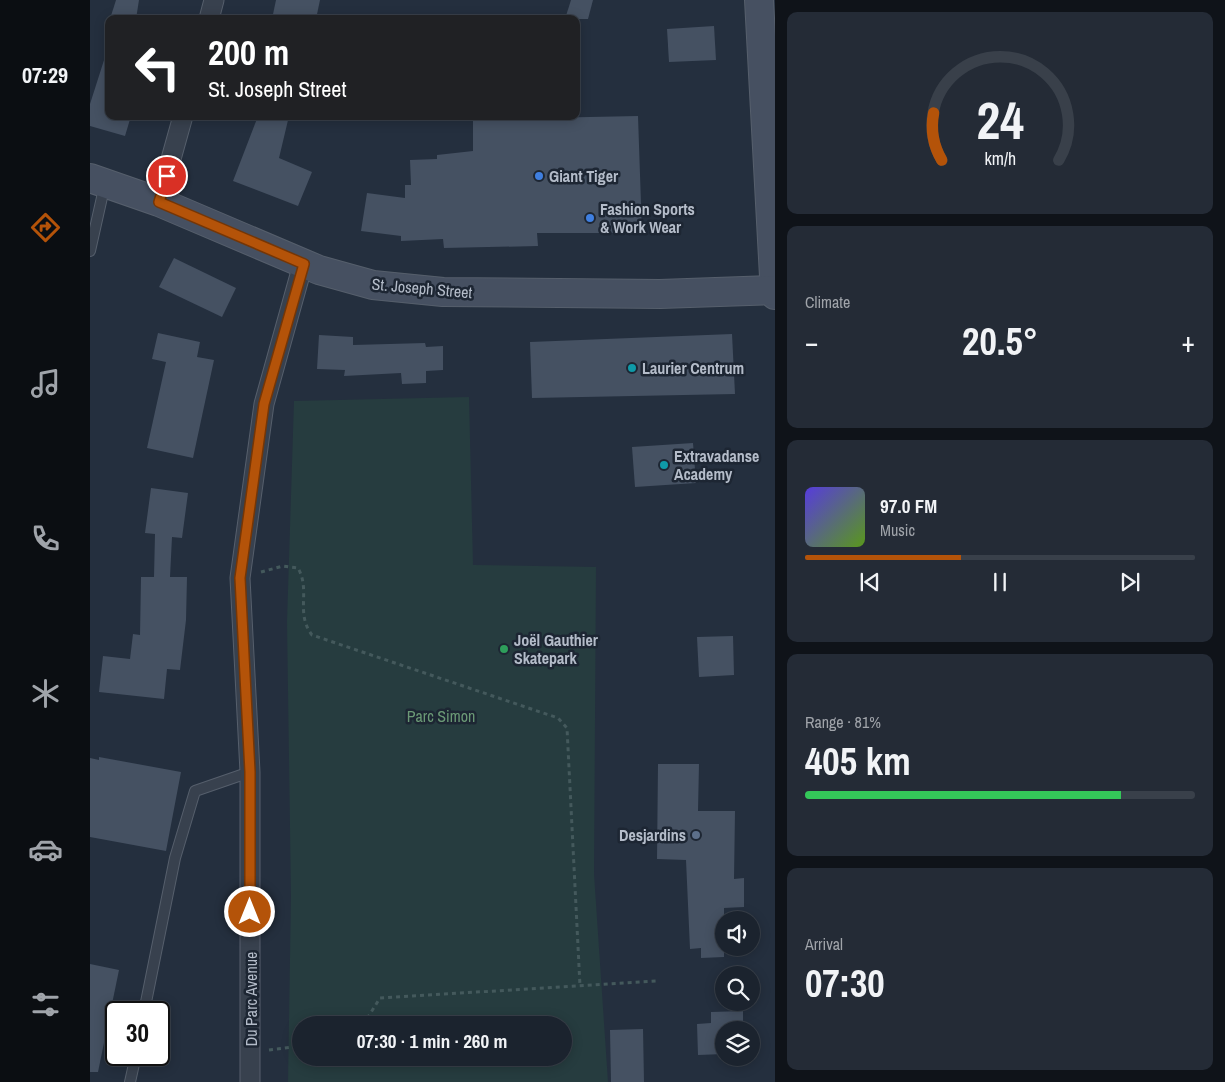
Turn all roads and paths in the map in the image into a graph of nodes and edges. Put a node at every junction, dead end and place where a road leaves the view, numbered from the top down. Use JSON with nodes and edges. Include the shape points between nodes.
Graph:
{"nodes":[{"id":1,"x":214,"y":0,"type":"edge"},
{"id":2,"x":759,"y":0,"type":"edge"},
{"id":3,"x":210,"y":15,"type":"edge"},
{"id":4,"x":182,"y":120,"type":"edge"},
{"id":5,"x":98,"y":180,"type":"edge"},
{"id":6,"x":772,"y":196,"type":"edge"},
{"id":7,"x":159,"y":202,"type":"junction"},
{"id":8,"x":90,"y":251,"type":"edge"},
{"id":9,"x":304,"y":264,"type":"junction"},
{"id":10,"x":775,"y":290,"type":"edge"},
{"id":11,"x":775,"y":295,"type":"edge"},
{"id":12,"x":240,"y":578,"type":"junction"},
{"id":13,"x":250,"y":772,"type":"junction"},
{"id":14,"x":657,"y":981,"type":"dead end"},
{"id":15,"x":580,"y":986,"type":"junction"},
{"id":16,"x":146,"y":1001,"type":"edge"},
{"id":17,"x":369,"y":1016,"type":"edge"},
{"id":18,"x":292,"y":1047,"type":"edge"},
{"id":19,"x":251,"y":1051,"type":"junction"},
{"id":20,"x":134,"y":1066,"type":"edge"},
{"id":21,"x":130,"y":1082,"type":"edge"},
{"id":22,"x":250,"y":1082,"type":"edge"}],
"edges":[{"from":1,"to":3,"type":"street"},
{"from":2,"to":6,"type":"street"},
{"from":4,"to":7,"type":"street"},
{"from":5,"to":7,"type":"street","name":"St. Joseph Street"},
{"from":5,"to":8,"type":"lane"},
{"from":6,"to":10,"type":"street"},
{"from":7,"to":9,"type":"street","name":"St. Joseph Street"},
{"from":9,"to":10,"type":"street","name":"St. Joseph Street","via":[[373,285],[443,292],[660,294]]},
{"from":9,"to":12,"type":"street","name":"Du Parc Avenue","via":[[264,404]]},
{"from":10,"to":11,"type":"street"},
{"from":12,"to":13,"type":"street","name":"Du Parc Avenue"},
{"from":12,"to":15,"type":"path","via":[[283,566],[298,568],[302,576],[304,625],[312,635],[558,718],[567,728]]},
{"from":13,"to":16,"type":"lane","via":[[194,791],[175,858]]},
{"from":13,"to":19,"type":"street","name":"Du Parc Avenue"},
{"from":14,"to":15,"type":"path"},
{"from":15,"to":17,"type":"path","via":[[380,998]]},
{"from":18,"to":19,"type":"path"},
{"from":19,"to":22,"type":"street","name":"Du Parc Avenue"},
{"from":20,"to":21,"type":"lane"}]}
